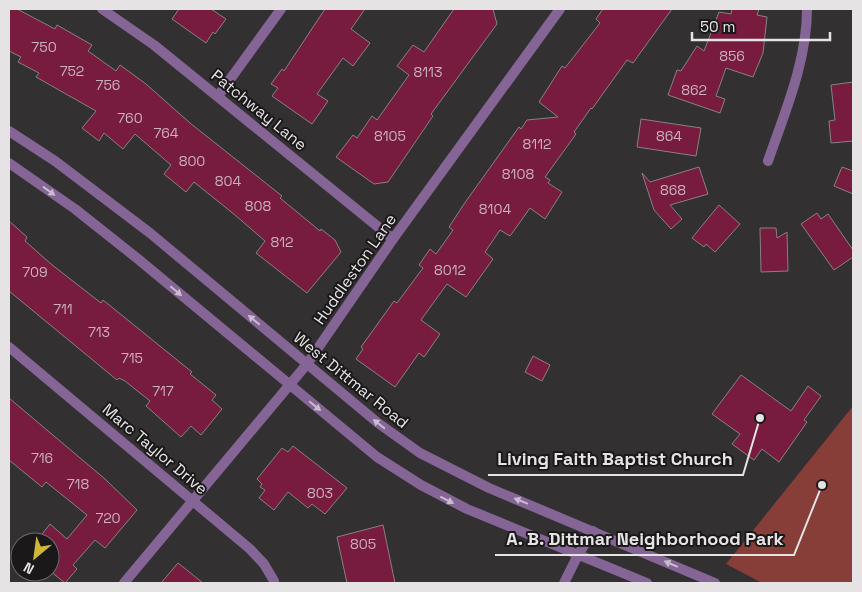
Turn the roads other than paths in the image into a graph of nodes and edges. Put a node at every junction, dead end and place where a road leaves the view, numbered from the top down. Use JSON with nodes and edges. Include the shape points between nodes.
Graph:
{"nodes":[{"id":1,"x":102,"y":9,"type":"edge"},
{"id":2,"x":282,"y":9,"type":"edge"},
{"id":3,"x":560,"y":9,"type":"edge"},
{"id":4,"x":806,"y":9,"type":"edge"},
{"id":5,"x":218,"y":96,"type":"junction"},
{"id":6,"x":9,"y":131,"type":"edge"},
{"id":7,"x":768,"y":160,"type":"dead end"},
{"id":8,"x":9,"y":163,"type":"edge"},
{"id":9,"x":393,"y":239,"type":"junction"},
{"id":10,"x":9,"y":347,"type":"edge"},
{"id":11,"x":307,"y":364,"type":"junction"},
{"id":12,"x":289,"y":385,"type":"junction"},
{"id":13,"x":193,"y":500,"type":"junction"},
{"id":14,"x":593,"y":531,"type":"junction"},
{"id":15,"x":578,"y":555,"type":"junction"},
{"id":16,"x":274,"y":581,"type":"dead end"},
{"id":17,"x":124,"y":583,"type":"edge"},
{"id":18,"x":564,"y":583,"type":"edge"},
{"id":19,"x":647,"y":583,"type":"edge"},
{"id":20,"x":716,"y":583,"type":"edge"}],
"edges":[{"from":1,"to":5,"type":"street","name":"Patchway Lane"},
{"from":2,"to":5,"type":"street"},
{"from":3,"to":9,"type":"street","name":"Huddleston Lane"},
{"from":4,"to":7,"type":"street","via":[[806,31],[798,72]]},
{"from":5,"to":9,"type":"street","name":"Patchway Lane"},
{"from":11,"to":6,"type":"street","name":"West Dittmar Road","one_way":true,"via":[[150,233]]},
{"from":8,"to":12,"type":"street","one_way":true,"via":[[82,215]]},
{"from":9,"to":11,"type":"street","name":"Huddleston Lane"},
{"from":10,"to":13,"type":"street","name":"Marc Taylor Drive"},
{"from":11,"to":12,"type":"street","name":"Huddleston Lane"},
{"from":14,"to":11,"type":"street","name":"West Dittmar Road","one_way":true,"via":[[440,465],[378,423]]},
{"from":12,"to":13,"type":"street","name":"Huddleston Lane"},
{"from":12,"to":15,"type":"street","one_way":true,"via":[[377,457],[421,485],[467,509]]},
{"from":13,"to":16,"type":"street","name":"Marc Taylor Drive","via":[[250,549]]},
{"from":13,"to":17,"type":"street","name":"Huddleston Lane"},
{"from":14,"to":15,"type":"street"},
{"from":20,"to":14,"type":"street","name":"West Dittmar Road","one_way":true},
{"from":15,"to":18,"type":"street"},
{"from":15,"to":19,"type":"street"}]}
